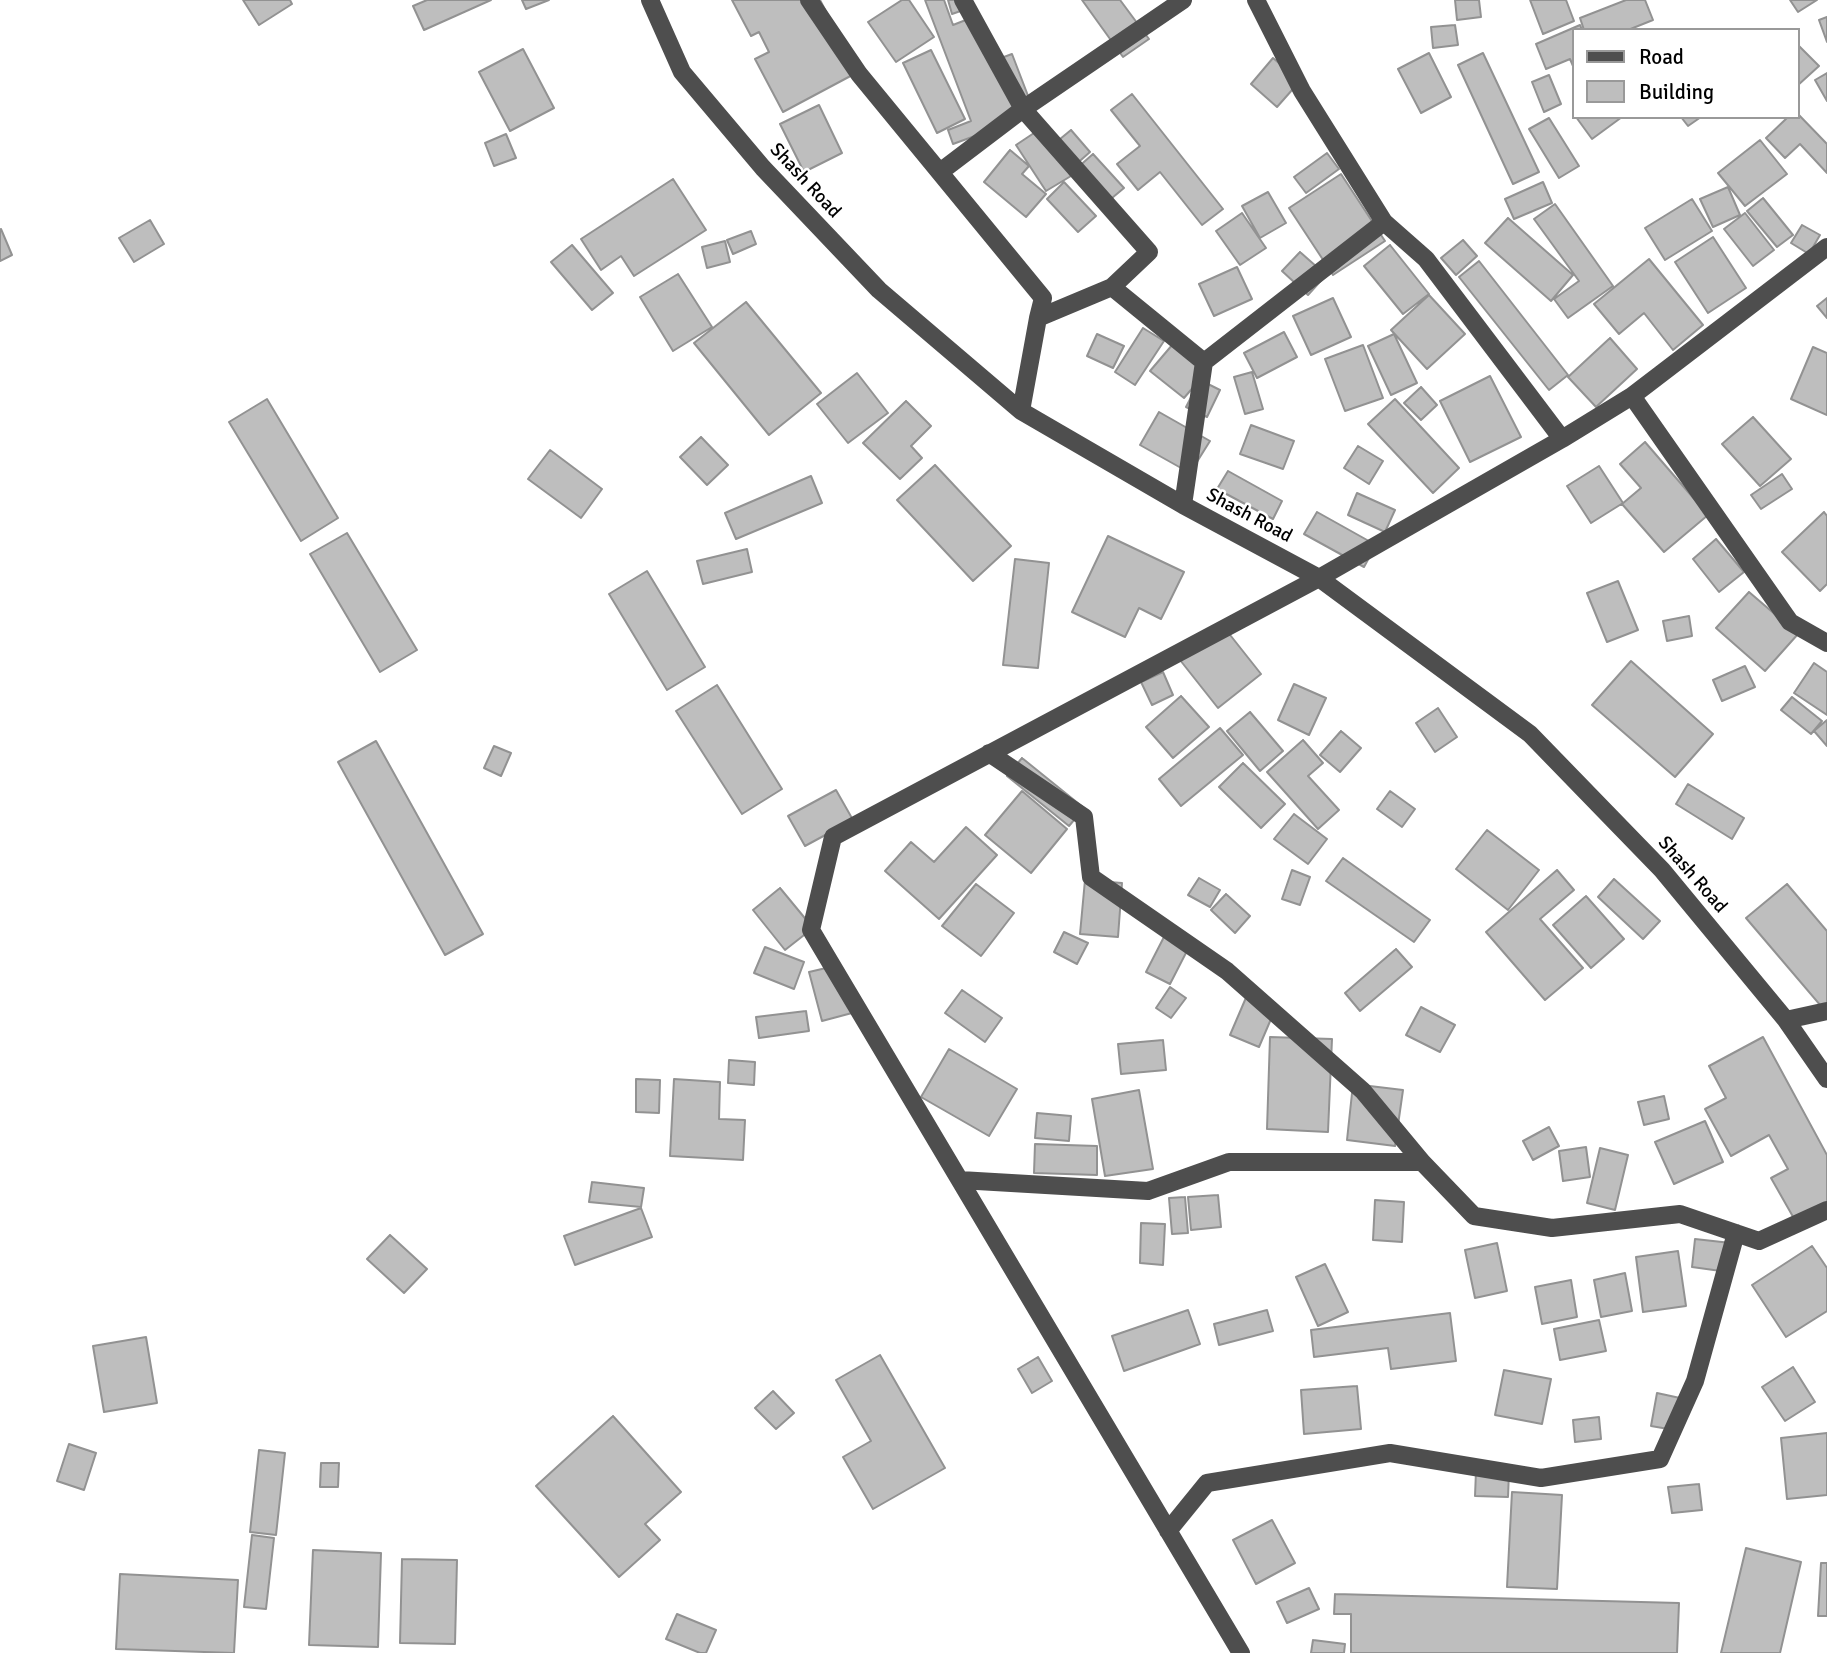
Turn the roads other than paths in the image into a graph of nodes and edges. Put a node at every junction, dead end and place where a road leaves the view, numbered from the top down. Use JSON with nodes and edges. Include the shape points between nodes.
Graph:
{"nodes":[{"id":1,"x":650,"y":0,"type":"edge"},
{"id":2,"x":963,"y":0,"type":"edge"},
{"id":3,"x":1184,"y":0,"type":"edge"},
{"id":4,"x":1256,"y":0,"type":"edge"},
{"id":5,"x":814,"y":1,"type":"edge"},
{"id":6,"x":1023,"y":109,"type":"junction"},
{"id":7,"x":940,"y":172,"type":"junction"},
{"id":8,"x":1384,"y":222,"type":"junction"},
{"id":9,"x":1827,"y":247,"type":"edge"},
{"id":10,"x":1112,"y":287,"type":"junction"},
{"id":11,"x":1038,"y":318,"type":"junction"},
{"id":12,"x":1204,"y":362,"type":"junction"},
{"id":13,"x":1632,"y":396,"type":"junction"},
{"id":14,"x":1021,"y":411,"type":"junction"},
{"id":15,"x":1562,"y":439,"type":"junction"},
{"id":16,"x":1183,"y":505,"type":"junction"},
{"id":17,"x":1319,"y":578,"type":"junction"},
{"id":18,"x":1827,"y":643,"type":"edge"},
{"id":19,"x":989,"y":753,"type":"junction"},
{"id":20,"x":1827,"y":1011,"type":"edge"},
{"id":21,"x":1786,"y":1020,"type":"junction"},
{"id":22,"x":1827,"y":1079,"type":"edge"},
{"id":23,"x":1422,"y":1162,"type":"junction"},
{"id":24,"x":960,"y":1180,"type":"junction"},
{"id":25,"x":1827,"y":1210,"type":"edge"},
{"id":26,"x":1736,"y":1233,"type":"junction"},
{"id":27,"x":1168,"y":1531,"type":"junction"},
{"id":28,"x":1241,"y":1653,"type":"edge"}],
"edges":[{"from":1,"to":14,"type":"street","name":"Shash Road","via":[[682,72],[763,168],[879,289]]},
{"from":2,"to":6,"type":"street"},
{"from":3,"to":6,"type":"street"},
{"from":4,"to":8,"type":"street","via":[[1302,91]]},
{"from":5,"to":7,"type":"street","via":[[859,74]]},
{"from":6,"to":7,"type":"street"},
{"from":6,"to":10,"type":"street","via":[[1149,252]]},
{"from":7,"to":11,"type":"street","via":[[1044,298]]},
{"from":8,"to":12,"type":"street"},
{"from":8,"to":15,"type":"street","via":[[1426,259]]},
{"from":9,"to":13,"type":"street"},
{"from":10,"to":11,"type":"street"},
{"from":10,"to":12,"type":"street"},
{"from":11,"to":14,"type":"street"},
{"from":12,"to":16,"type":"street"},
{"from":13,"to":15,"type":"street"},
{"from":13,"to":18,"type":"street","via":[[1790,622]]},
{"from":14,"to":16,"type":"street","name":"Shash Road"},
{"from":15,"to":17,"type":"street"},
{"from":16,"to":17,"type":"street","name":"Shash Road"},
{"from":17,"to":19,"type":"street"},
{"from":17,"to":21,"type":"street","name":"Shash Road","via":[[1530,734],[1662,870]]},
{"from":19,"to":23,"type":"street","via":[[1084,817],[1091,877],[1227,971],[1363,1091]]},
{"from":19,"to":24,"type":"street","via":[[832,836],[811,930]]},
{"from":20,"to":21,"type":"street"},
{"from":21,"to":22,"type":"street","name":"Shash Road"},
{"from":23,"to":24,"type":"street","via":[[1229,1162],[1148,1191]]},
{"from":23,"to":26,"type":"street","via":[[1474,1216],[1552,1228],[1680,1214]]},
{"from":24,"to":27,"type":"street"},
{"from":25,"to":26,"type":"street","via":[[1759,1241]]},
{"from":26,"to":27,"type":"street","via":[[1695,1381],[1660,1459],[1541,1478],[1390,1453],[1207,1483]]},
{"from":27,"to":28,"type":"street"}]}
